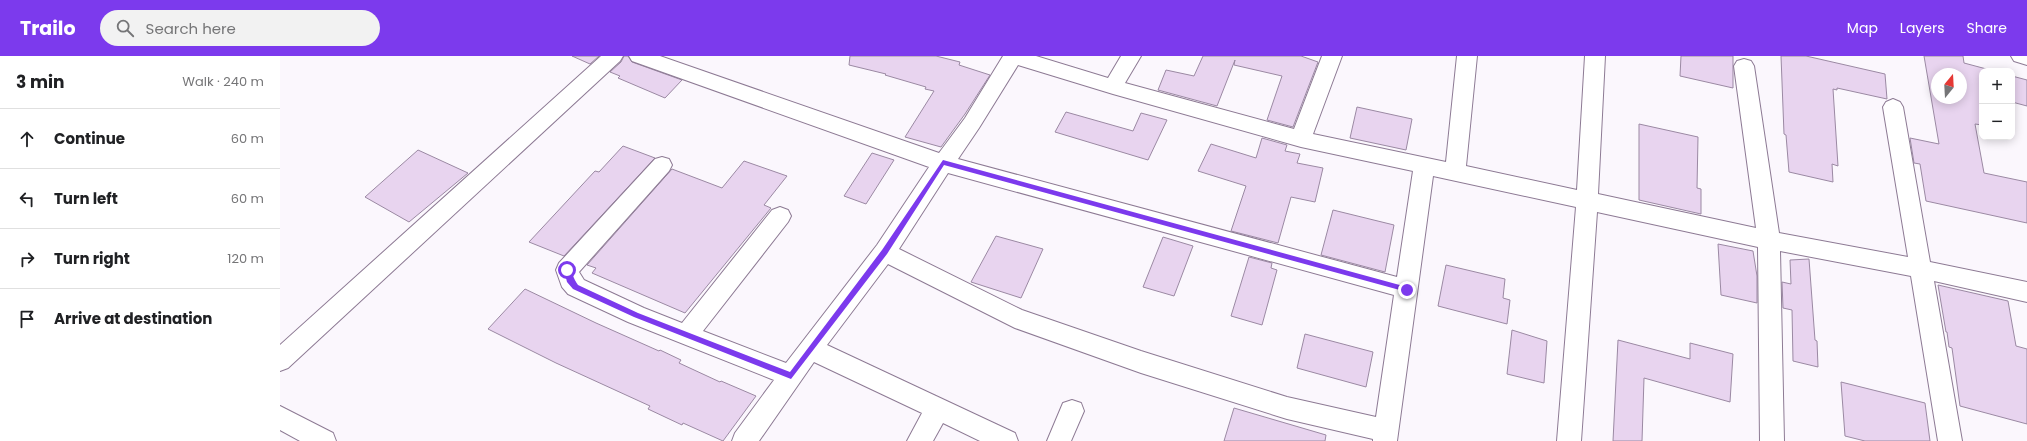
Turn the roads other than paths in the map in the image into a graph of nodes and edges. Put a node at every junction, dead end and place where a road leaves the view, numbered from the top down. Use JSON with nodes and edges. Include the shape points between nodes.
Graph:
{"nodes":[{"id":1,"x":613,"y":56,"type":"edge"},
{"id":2,"x":639,"y":56,"type":"edge"},
{"id":3,"x":1013,"y":56,"type":"edge"},
{"id":4,"x":1131,"y":56,"type":"edge"},
{"id":5,"x":1332,"y":56,"type":"edge"},
{"id":6,"x":1467,"y":56,"type":"edge"},
{"id":7,"x":1596,"y":56,"type":"edge"},
{"id":8,"x":2021,"y":56,"type":"edge"},
{"id":9,"x":2027,"y":58,"type":"edge"},
{"id":10,"x":1744,"y":66,"type":"dead end"},
{"id":11,"x":1114,"y":88,"type":"junction"},
{"id":12,"x":1893,"y":107,"type":"dead end"},
{"id":13,"x":1301,"y":139,"type":"junction"},
{"id":14,"x":943,"y":163,"type":"junction"},
{"id":15,"x":662,"y":165,"type":"dead end"},
{"id":16,"x":1424,"y":166,"type":"junction"},
{"id":17,"x":1455,"y":173,"type":"junction"},
{"id":18,"x":1588,"y":200,"type":"junction"},
{"id":19,"x":780,"y":216,"type":"dead end"},
{"id":20,"x":1768,"y":240,"type":"junction"},
{"id":21,"x":885,"y":252,"type":"junction"},
{"id":22,"x":1921,"y":269,"type":"junction"},
{"id":23,"x":1407,"y":290,"type":"junction"},
{"id":24,"x":2027,"y":292,"type":"edge"},
{"id":25,"x":686,"y":335,"type":"junction"},
{"id":26,"x":810,"y":349,"type":"junction"},
{"id":27,"x":280,"y":360,"type":"edge"},
{"id":28,"x":791,"y":376,"type":"junction"},
{"id":29,"x":937,"y":410,"type":"junction"},
{"id":30,"x":1072,"y":411,"type":"dead end"},
{"id":31,"x":280,"y":417,"type":"edge"},
{"id":32,"x":1386,"y":436,"type":"edge"},
{"id":33,"x":324,"y":441,"type":"edge"},
{"id":34,"x":744,"y":441,"type":"edge"},
{"id":35,"x":919,"y":441,"type":"edge"},
{"id":36,"x":1006,"y":441,"type":"edge"},
{"id":37,"x":1059,"y":441,"type":"edge"},
{"id":38,"x":1569,"y":441,"type":"edge"},
{"id":39,"x":1772,"y":441,"type":"edge"},
{"id":40,"x":1950,"y":441,"type":"edge"}],
"edges":[{"from":1,"to":27,"type":"street"},
{"from":2,"to":14,"type":"street"},
{"from":3,"to":11,"type":"street"},
{"from":3,"to":14,"type":"street","via":[[972,123]]},
{"from":4,"to":11,"type":"street"},
{"from":5,"to":13,"type":"street"},
{"from":6,"to":17,"type":"street"},
{"from":7,"to":18,"type":"street"},
{"from":8,"to":9,"type":"street"},
{"from":10,"to":20,"type":"street"},
{"from":11,"to":13,"type":"street"},
{"from":12,"to":22,"type":"street"},
{"from":13,"to":16,"type":"street"},
{"from":14,"to":21,"type":"street"},
{"from":14,"to":23,"type":"street"},
{"from":15,"to":25,"type":"street","via":[[567,270],[570,280],[576,287]]},
{"from":16,"to":17,"type":"street"},
{"from":16,"to":23,"type":"street"},
{"from":17,"to":18,"type":"street"},
{"from":18,"to":20,"type":"street"},
{"from":18,"to":38,"type":"street"},
{"from":19,"to":25,"type":"street"},
{"from":20,"to":22,"type":"street"},
{"from":20,"to":39,"type":"street"},
{"from":21,"to":26,"type":"street"},
{"from":21,"to":32,"type":"street","via":[[1022,320],[1141,362]]},
{"from":22,"to":24,"type":"street"},
{"from":22,"to":40,"type":"street"},
{"from":23,"to":32,"type":"street"},
{"from":25,"to":28,"type":"street"},
{"from":26,"to":28,"type":"street"},
{"from":26,"to":29,"type":"street"},
{"from":28,"to":34,"type":"street"},
{"from":29,"to":35,"type":"street"},
{"from":29,"to":36,"type":"street"},
{"from":30,"to":37,"type":"street"},
{"from":31,"to":33,"type":"street"}]}
